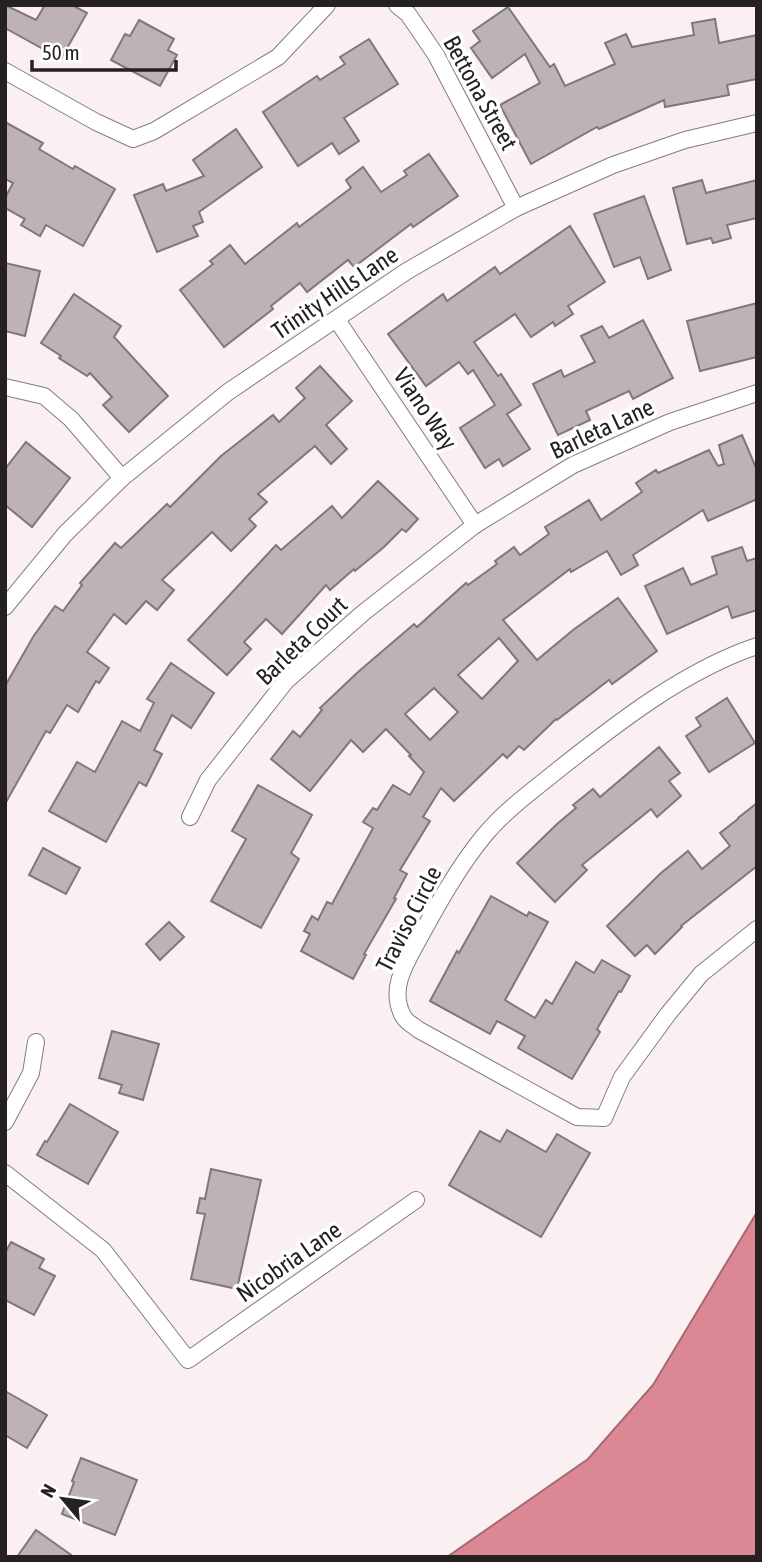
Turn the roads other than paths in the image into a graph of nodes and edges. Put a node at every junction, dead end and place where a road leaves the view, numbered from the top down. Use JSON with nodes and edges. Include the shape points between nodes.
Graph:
{"nodes":[{"id":1,"x":327,"y":5,"type":"edge"},
{"id":2,"x":397,"y":5,"type":"edge"},
{"id":3,"x":5,"y":71,"type":"edge"},
{"id":4,"x":757,"y":123,"type":"edge"},
{"id":5,"x":516,"y":208,"type":"junction"},
{"id":6,"x":337,"y":320,"type":"junction"},
{"id":7,"x":5,"y":387,"type":"edge"},
{"id":8,"x":757,"y":393,"type":"edge"},
{"id":9,"x":122,"y":478,"type":"junction"},
{"id":10,"x":475,"y":524,"type":"junction"},
{"id":11,"x":5,"y":607,"type":"edge"},
{"id":12,"x":757,"y":646,"type":"edge"},
{"id":13,"x":190,"y":817,"type":"dead end"},
{"id":14,"x":757,"y":929,"type":"edge"},
{"id":15,"x":36,"y":1042,"type":"dead end"},
{"id":16,"x":5,"y":1122,"type":"edge"},
{"id":17,"x":5,"y":1173,"type":"edge"},
{"id":18,"x":416,"y":1200,"type":"dead end"}],
"edges":[{"from":1,"to":3,"type":"street","via":[[278,57],[133,139]]},
{"from":2,"to":5,"type":"street","name":"Bettona Street","via":[[436,55]]},
{"from":4,"to":5,"type":"street","name":"Trinity Hills Lane","via":[[685,140],[613,165]]},
{"from":5,"to":6,"type":"street","name":"Trinity Hills Lane","via":[[407,271]]},
{"from":6,"to":9,"type":"street","name":"Trinity Hills Lane","via":[[228,392]]},
{"from":6,"to":10,"type":"street","name":"Viano Way"},
{"from":7,"to":9,"type":"street","via":[[44,396],[71,419]]},
{"from":8,"to":10,"type":"street","name":"Barleta Lane","via":[[670,422],[573,465]]},
{"from":9,"to":11,"type":"street","name":"Trinity Hills Lane","via":[[65,534]]},
{"from":10,"to":13,"type":"street","name":"Barleta Court","via":[[363,612],[286,681],[208,780]]},
{"from":12,"to":14,"type":"street","name":"Traviso Circle","via":[[671,687],[509,809],[483,836],[447,888],[400,975],[397,996],[404,1018],[419,1030],[577,1117],[604,1118],[622,1077],[668,1014],[701,974]]},
{"from":15,"to":16,"type":"street","via":[[31,1073]]},
{"from":17,"to":18,"type":"street","name":"Nicobria Lane","via":[[103,1250],[188,1360]]}]}
